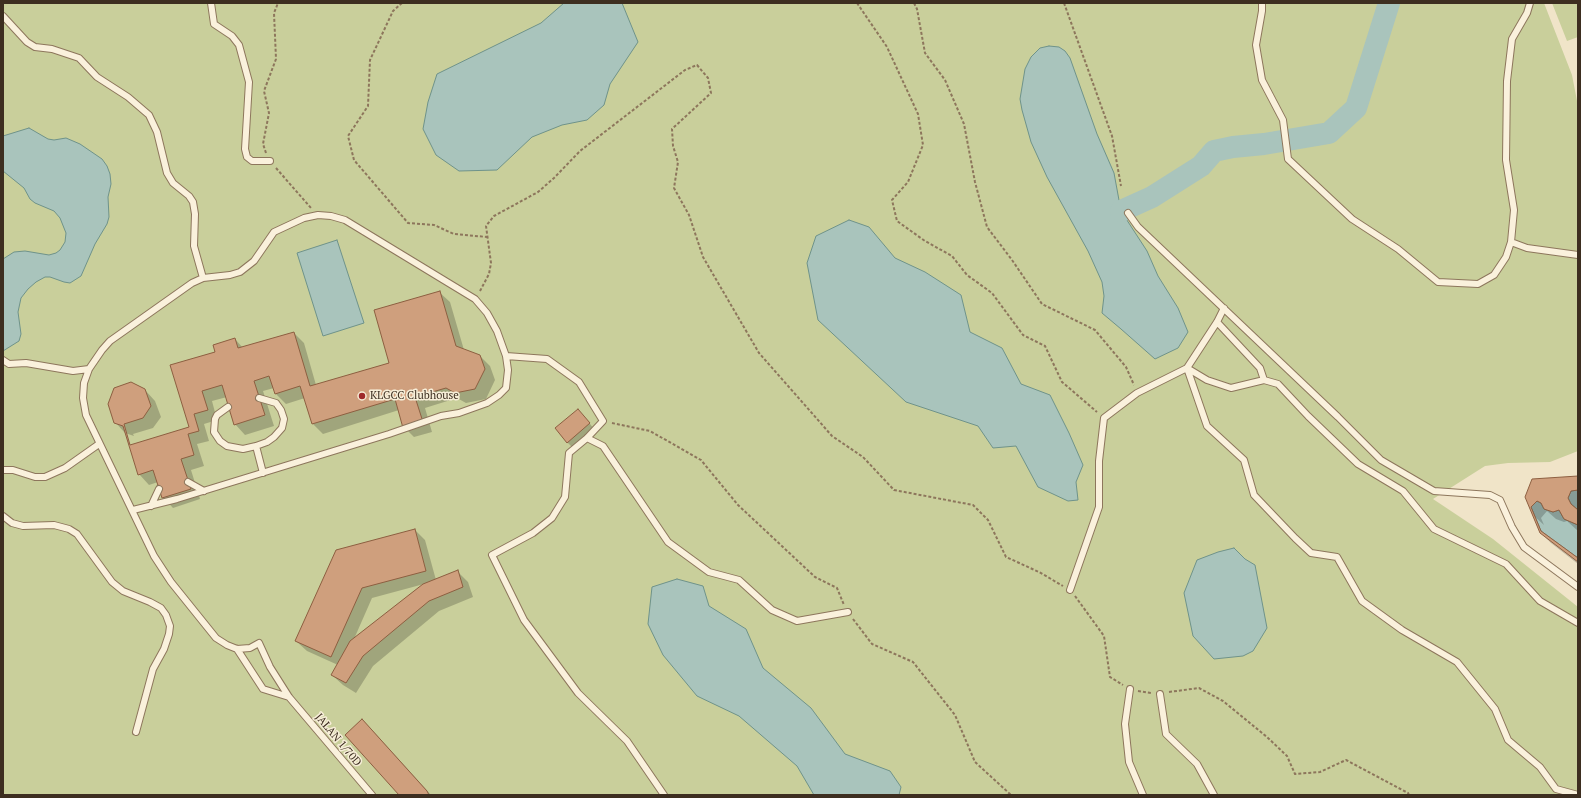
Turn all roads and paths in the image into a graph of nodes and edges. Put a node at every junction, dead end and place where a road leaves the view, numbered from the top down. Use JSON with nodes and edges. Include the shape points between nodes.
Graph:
{"nodes":[{"id":1,"x":211,"y":3,"type":"edge"},
{"id":2,"x":278,"y":3,"type":"edge"},
{"id":3,"x":402,"y":3,"type":"edge"},
{"id":4,"x":858,"y":3,"type":"edge"},
{"id":5,"x":914,"y":3,"type":"edge"},
{"id":6,"x":1064,"y":3,"type":"edge"},
{"id":7,"x":1262,"y":3,"type":"edge"},
{"id":8,"x":1530,"y":3,"type":"edge"},
{"id":9,"x":3,"y":16,"type":"edge"},
{"id":10,"x":270,"y":161,"type":"junction"},
{"id":11,"x":1121,"y":186,"type":"dead end"},
{"id":12,"x":1128,"y":213,"type":"dead end"},
{"id":13,"x":318,"y":215,"type":"junction"},
{"id":14,"x":487,"y":237,"type":"junction"},
{"id":15,"x":1511,"y":242,"type":"junction"},
{"id":16,"x":1578,"y":254,"type":"edge"},
{"id":17,"x":203,"y":278,"type":"junction"},
{"id":18,"x":475,"y":299,"type":"junction"},
{"id":19,"x":1224,"y":308,"type":"junction"},
{"id":20,"x":1217,"y":322,"type":"junction"},
{"id":21,"x":506,"y":356,"type":"junction"},
{"id":22,"x":3,"y":360,"type":"edge"},
{"id":23,"x":1187,"y":368,"type":"junction"},
{"id":24,"x":89,"y":369,"type":"junction"},
{"id":25,"x":1264,"y":380,"type":"junction"},
{"id":26,"x":1137,"y":393,"type":"junction"},
{"id":27,"x":259,"y":398,"type":"dead end"},
{"id":28,"x":228,"y":407,"type":"dead end"},
{"id":29,"x":1104,"y":418,"type":"junction"},
{"id":30,"x":603,"y":420,"type":"junction"},
{"id":31,"x":587,"y":438,"type":"junction"},
{"id":32,"x":99,"y":444,"type":"junction"},
{"id":33,"x":256,"y":446,"type":"junction"},
{"id":34,"x":3,"y":470,"type":"edge"},
{"id":35,"x":263,"y":473,"type":"junction"},
{"id":36,"x":188,"y":482,"type":"dead end"},
{"id":37,"x":159,"y":489,"type":"dead end"},
{"id":38,"x":204,"y":491,"type":"junction"},
{"id":39,"x":151,"y":506,"type":"junction"},
{"id":40,"x":133,"y":510,"type":"junction"},
{"id":41,"x":3,"y":516,"type":"edge"},
{"id":42,"x":1578,"y":588,"type":"edge"},
{"id":43,"x":1070,"y":590,"type":"junction"},
{"id":44,"x":848,"y":612,"type":"junction"},
{"id":45,"x":1578,"y":623,"type":"edge"},
{"id":46,"x":237,"y":649,"type":"junction"},
{"id":47,"x":1130,"y":689,"type":"junction"},
{"id":48,"x":1160,"y":694,"type":"junction"},
{"id":49,"x":289,"y":698,"type":"junction"},
{"id":50,"x":136,"y":732,"type":"dead end"},
{"id":51,"x":372,"y":795,"type":"edge"},
{"id":52,"x":664,"y":795,"type":"edge"},
{"id":53,"x":1011,"y":795,"type":"edge"},
{"id":54,"x":1143,"y":795,"type":"edge"},
{"id":55,"x":1214,"y":795,"type":"edge"},
{"id":56,"x":1409,"y":795,"type":"edge"},
{"id":57,"x":1578,"y":795,"type":"edge"}],
"edges":[{"from":1,"to":10,"type":"lane","via":[[214,24],[232,36],[239,45],[249,82],[245,149],[247,157],[252,161]]},
{"from":2,"to":10,"type":"path","via":[[274,13],[276,59],[264,91],[268,112],[263,144]]},
{"from":3,"to":14,"type":"path","via":[[394,11],[370,60],[368,106],[348,136],[354,160],[408,224],[434,225],[454,234]]},
{"from":4,"to":29,"type":"path","via":[[887,47],[918,114],[923,145],[908,182],[892,200],[897,221],[952,256],[967,275],[992,293],[1023,335],[1045,346],[1062,382]]},
{"from":5,"to":26,"type":"path","via":[[924,53],[945,80],[964,124],[986,227],[1042,304],[1095,330],[1126,367]]},
{"from":6,"to":11,"type":"path","via":[[1112,136]]},
{"from":7,"to":15,"type":"lane","via":[[1256,45],[1262,80],[1283,120],[1288,159],[1352,219],[1398,248],[1438,282],[1478,284],[1494,275],[1506,257]]},
{"from":8,"to":15,"type":"lane","via":[[1512,39],[1507,81],[1506,160],[1514,210]]},
{"from":9,"to":17,"type":"lane","via":[[27,42],[35,47],[52,49],[79,58],[97,77],[128,97],[149,115],[157,132],[167,173],[173,183],[193,202],[194,246]]},
{"from":10,"to":13,"type":"path"},
{"from":12,"to":19,"type":"lane","via":[[1138,227]]},
{"from":13,"to":17,"type":"lane","via":[[304,218],[274,232],[254,261],[240,272]]},
{"from":13,"to":18,"type":"lane","via":[[345,220]]},
{"from":14,"to":18,"type":"path","via":[[491,263],[489,274]]},
{"from":14,"to":43,"type":"path","via":[[486,226],[494,216],[538,192],[580,151],[685,70],[697,65],[708,78],[711,93],[672,129],[673,146],[678,162],[674,188],[689,215],[703,257],[759,353],[832,436],[863,457],[894,490],[973,505],[988,520],[1006,557]]},
{"from":15,"to":16,"type":"lane","via":[[1527,248]]},
{"from":17,"to":24,"type":"lane","via":[[192,283],[110,341]]},
{"from":18,"to":21,"type":"lane","via":[[497,331]]},
{"from":19,"to":20,"type":"lane"},
{"from":19,"to":42,"type":"lane","via":[[1381,460],[1434,491],[1490,495],[1500,500],[1512,528],[1524,547]]},
{"from":20,"to":23,"type":"lane"},
{"from":20,"to":25,"type":"lane","via":[[1260,368]]},
{"from":21,"to":30,"type":"lane","via":[[547,359],[579,382]]},
{"from":21,"to":35,"type":"lane","via":[[506,388],[487,403]]},
{"from":22,"to":24,"type":"lane","via":[[9,364],[26,363],[73,371]]},
{"from":23,"to":25,"type":"lane","via":[[1207,380],[1231,388]]},
{"from":23,"to":26,"type":"lane"},
{"from":23,"to":57,"type":"lane","via":[[1207,426],[1244,460],[1254,495],[1311,552],[1337,557],[1362,601],[1402,630],[1457,662],[1495,709],[1508,740],[1540,767],[1556,789]]},
{"from":24,"to":32,"type":"lane","via":[[84,383],[83,398],[86,415]]},
{"from":25,"to":45,"type":"lane","via":[[1278,384],[1358,464],[1403,491],[1434,529],[1506,564],[1540,600]]},
{"from":26,"to":29,"type":"lane"},
{"from":27,"to":33,"type":"lane","via":[[276,403],[284,419],[282,428],[274,437]]},
{"from":28,"to":33,"type":"lane","via":[[215,419],[214,432],[220,441],[227,446],[243,449]]},
{"from":29,"to":43,"type":"lane","via":[[1099,461],[1099,506]]},
{"from":30,"to":31,"type":"lane"},
{"from":30,"to":44,"type":"path","via":[[650,431],[700,460],[738,505],[815,577],[837,588]]},
{"from":31,"to":44,"type":"lane","via":[[603,446],[668,542],[709,572],[739,580],[772,610],[797,621]]},
{"from":31,"to":52,"type":"lane","via":[[569,453],[565,498],[552,518],[533,533],[492,555],[524,620],[578,693],[627,741]]},
{"from":32,"to":34,"type":"lane","via":[[64,468],[44,477]]},
{"from":32,"to":40,"type":"lane"},
{"from":33,"to":35,"type":"lane"},
{"from":35,"to":38,"type":"lane"},
{"from":36,"to":38,"type":"lane"},
{"from":37,"to":39,"type":"lane"},
{"from":38,"to":39,"type":"lane"},
{"from":39,"to":40,"type":"lane"},
{"from":40,"to":46,"type":"lane","via":[[154,556],[171,582],[216,638]]},
{"from":41,"to":50,"type":"lane","via":[[12,523],[23,526],[54,525],[69,529],[77,534],[112,582],[123,591],[161,608],[166,615],[170,626],[169,634],[153,668]]},
{"from":43,"to":47,"type":"path","via":[[1104,636],[1110,677]]},
{"from":44,"to":53,"type":"path","via":[[872,644],[913,662],[955,715],[975,762]]},
{"from":46,"to":49,"type":"lane","via":[[263,689]]},
{"from":46,"to":49,"type":"lane","name":"JALAN 1/70D","via":[[250,648],[259,643]]},
{"from":47,"to":48,"type":"path"},
{"from":47,"to":54,"type":"lane","via":[[1125,724],[1129,762]]},
{"from":48,"to":55,"type":"lane","via":[[1166,734],[1197,764]]},
{"from":48,"to":56,"type":"path","via":[[1199,688],[1223,701],[1287,756],[1295,774],[1320,772],[1346,760]]},
{"from":49,"to":51,"type":"lane","name":"JALAN 1/70D"}]}
